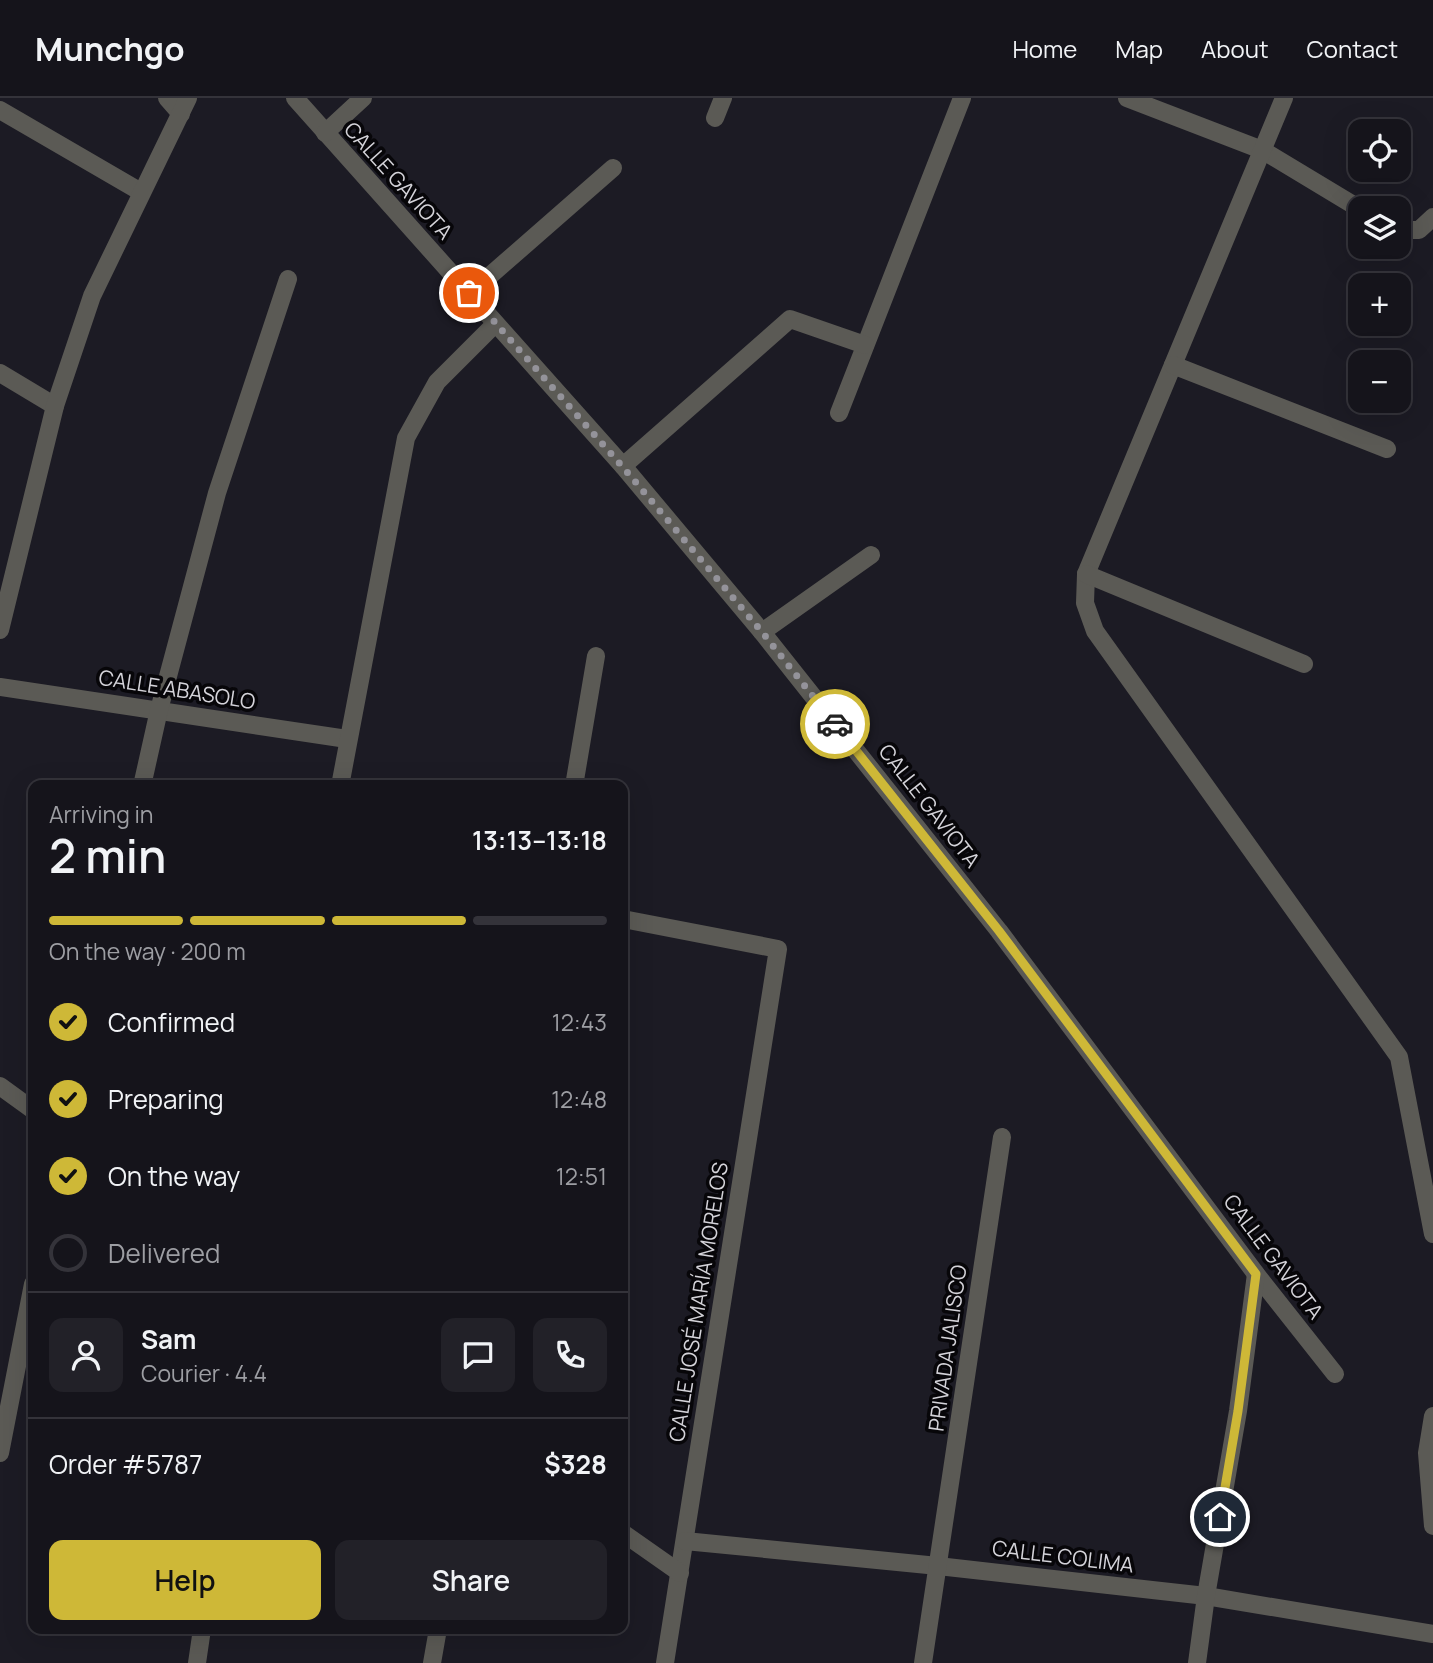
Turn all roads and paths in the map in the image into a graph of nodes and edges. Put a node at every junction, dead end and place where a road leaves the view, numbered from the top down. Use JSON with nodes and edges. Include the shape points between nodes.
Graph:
{"nodes":[{"id":1,"x":167,"y":98,"type":"edge"},
{"id":2,"x":295,"y":98,"type":"edge"},
{"id":3,"x":363,"y":98,"type":"edge"},
{"id":4,"x":723,"y":98,"type":"edge"},
{"id":5,"x":962,"y":98,"type":"edge"},
{"id":6,"x":1127,"y":98,"type":"edge"},
{"id":7,"x":1283,"y":98,"type":"edge"},
{"id":8,"x":185,"y":106,"type":"edge"},
{"id":9,"x":0,"y":110,"type":"edge"},
{"id":10,"x":715,"y":118,"type":"dead end"},
{"id":11,"x":325,"y":134,"type":"junction"},
{"id":12,"x":1262,"y":150,"type":"junction"},
{"id":13,"x":613,"y":168,"type":"dead end"},
{"id":14,"x":141,"y":192,"type":"junction"},
{"id":15,"x":1348,"y":202,"type":"edge"},
{"id":16,"x":1433,"y":217,"type":"edge"},
{"id":17,"x":1411,"y":230,"type":"edge"},
{"id":18,"x":288,"y":279,"type":"dead end"},
{"id":19,"x":469,"y":293,"type":"junction"},
{"id":20,"x":495,"y":324,"type":"junction"},
{"id":21,"x":865,"y":345,"type":"junction"},
{"id":22,"x":1173,"y":365,"type":"junction"},
{"id":23,"x":0,"y":373,"type":"edge"},
{"id":24,"x":55,"y":405,"type":"junction"},
{"id":25,"x":839,"y":413,"type":"dead end"},
{"id":26,"x":1387,"y":449,"type":"dead end"},
{"id":27,"x":622,"y":466,"type":"junction"},
{"id":28,"x":871,"y":555,"type":"dead end"},
{"id":29,"x":1086,"y":574,"type":"junction"},
{"id":30,"x":0,"y":630,"type":"edge"},
{"id":31,"x":762,"y":632,"type":"junction"},
{"id":32,"x":596,"y":656,"type":"dead end"},
{"id":33,"x":1304,"y":664,"type":"dead end"},
{"id":34,"x":0,"y":687,"type":"edge"},
{"id":35,"x":159,"y":710,"type":"junction"},
{"id":36,"x":347,"y":739,"type":"junction"},
{"id":37,"x":143,"y":780,"type":"edge"},
{"id":38,"x":341,"y":780,"type":"edge"},
{"id":39,"x":575,"y":780,"type":"edge"},
{"id":40,"x":628,"y":920,"type":"edge"},
{"id":41,"x":0,"y":1086,"type":"edge"},
{"id":42,"x":28,"y":1106,"type":"edge"},
{"id":43,"x":1002,"y":1137,"type":"dead end"},
{"id":44,"x":1433,"y":1234,"type":"edge"},
{"id":45,"x":1256,"y":1274,"type":"junction"},
{"id":46,"x":28,"y":1310,"type":"edge"},
{"id":47,"x":1335,"y":1374,"type":"dead end"},
{"id":48,"x":1433,"y":1416,"type":"edge"},
{"id":49,"x":0,"y":1454,"type":"edge"},
{"id":50,"x":1433,"y":1527,"type":"edge"},
{"id":51,"x":628,"y":1537,"type":"edge"},
{"id":52,"x":685,"y":1541,"type":"junction"},
{"id":53,"x":938,"y":1566,"type":"junction"},
{"id":54,"x":680,"y":1573,"type":"junction"},
{"id":55,"x":1206,"y":1596,"type":"junction"},
{"id":56,"x":1433,"y":1633,"type":"edge"},
{"id":57,"x":201,"y":1634,"type":"edge"},
{"id":58,"x":437,"y":1634,"type":"edge"},
{"id":59,"x":197,"y":1663,"type":"edge"},
{"id":60,"x":432,"y":1663,"type":"edge"},
{"id":61,"x":665,"y":1663,"type":"edge"},
{"id":62,"x":923,"y":1663,"type":"edge"},
{"id":63,"x":1197,"y":1663,"type":"edge"}],
"edges":[{"from":1,"to":8,"type":"street"},
{"from":2,"to":11,"type":"street","name":"CALLE GAVIOTA"},
{"from":3,"to":11,"type":"street"},
{"from":4,"to":10,"type":"street"},
{"from":5,"to":21,"type":"street"},
{"from":6,"to":12,"type":"street"},
{"from":7,"to":12,"type":"street"},
{"from":8,"to":14,"type":"street"},
{"from":9,"to":14,"type":"street"},
{"from":11,"to":19,"type":"street","name":"CALLE GAVIOTA"},
{"from":12,"to":15,"type":"street"},
{"from":12,"to":22,"type":"street"},
{"from":13,"to":19,"type":"street"},
{"from":14,"to":24,"type":"street","via":[[92,296]]},
{"from":16,"to":17,"type":"street","via":[[1419,230]]},
{"from":18,"to":35,"type":"street","via":[[216,493]]},
{"from":19,"to":20,"type":"street","name":"CALLE GAVIOTA"},
{"from":20,"to":27,"type":"street","name":"CALLE GAVIOTA"},
{"from":20,"to":36,"type":"street","via":[[437,382],[407,438]]},
{"from":21,"to":25,"type":"street"},
{"from":21,"to":27,"type":"street","via":[[790,319]]},
{"from":22,"to":26,"type":"street"},
{"from":22,"to":29,"type":"street"},
{"from":23,"to":24,"type":"street"},
{"from":24,"to":30,"type":"street"},
{"from":27,"to":31,"type":"street","name":"CALLE GAVIOTA"},
{"from":28,"to":31,"type":"street"},
{"from":29,"to":33,"type":"street"},
{"from":29,"to":44,"type":"street","via":[[1085,603],[1095,631],[1399,1057]]},
{"from":31,"to":45,"type":"street","name":"CALLE GAVIOTA","via":[[999,931]]},
{"from":32,"to":39,"type":"street"},
{"from":34,"to":35,"type":"street","name":"CALLE ABASOLO"},
{"from":35,"to":36,"type":"street","name":"CALLE ABASOLO"},
{"from":35,"to":37,"type":"street"},
{"from":36,"to":38,"type":"street"},
{"from":40,"to":52,"type":"street","name":"CALLE JOSÉ MARÍA MORELOS","via":[[778,949]]},
{"from":41,"to":42,"type":"street"},
{"from":43,"to":53,"type":"street","name":"PRIVADA JALISCO"},
{"from":45,"to":47,"type":"street","name":"CALLE GAVIOTA"},
{"from":45,"to":55,"type":"street"},
{"from":46,"to":49,"type":"street"},
{"from":48,"to":50,"type":"street","via":[[1427,1452]]},
{"from":51,"to":54,"type":"street"},
{"from":52,"to":53,"type":"street","name":"CALLE COLIMA"},
{"from":52,"to":54,"type":"street","name":"CALLE JOSÉ MARÍA MORELOS"},
{"from":53,"to":55,"type":"street","name":"CALLE COLIMA"},
{"from":53,"to":62,"type":"street","name":"PRIVADA JALISCO"},
{"from":54,"to":61,"type":"street","name":"CALLE JOSÉ MARÍA MORELOS"},
{"from":55,"to":56,"type":"street","name":"CALLE COLIMA"},
{"from":55,"to":63,"type":"street"},
{"from":57,"to":59,"type":"street"},
{"from":58,"to":60,"type":"street"}]}
